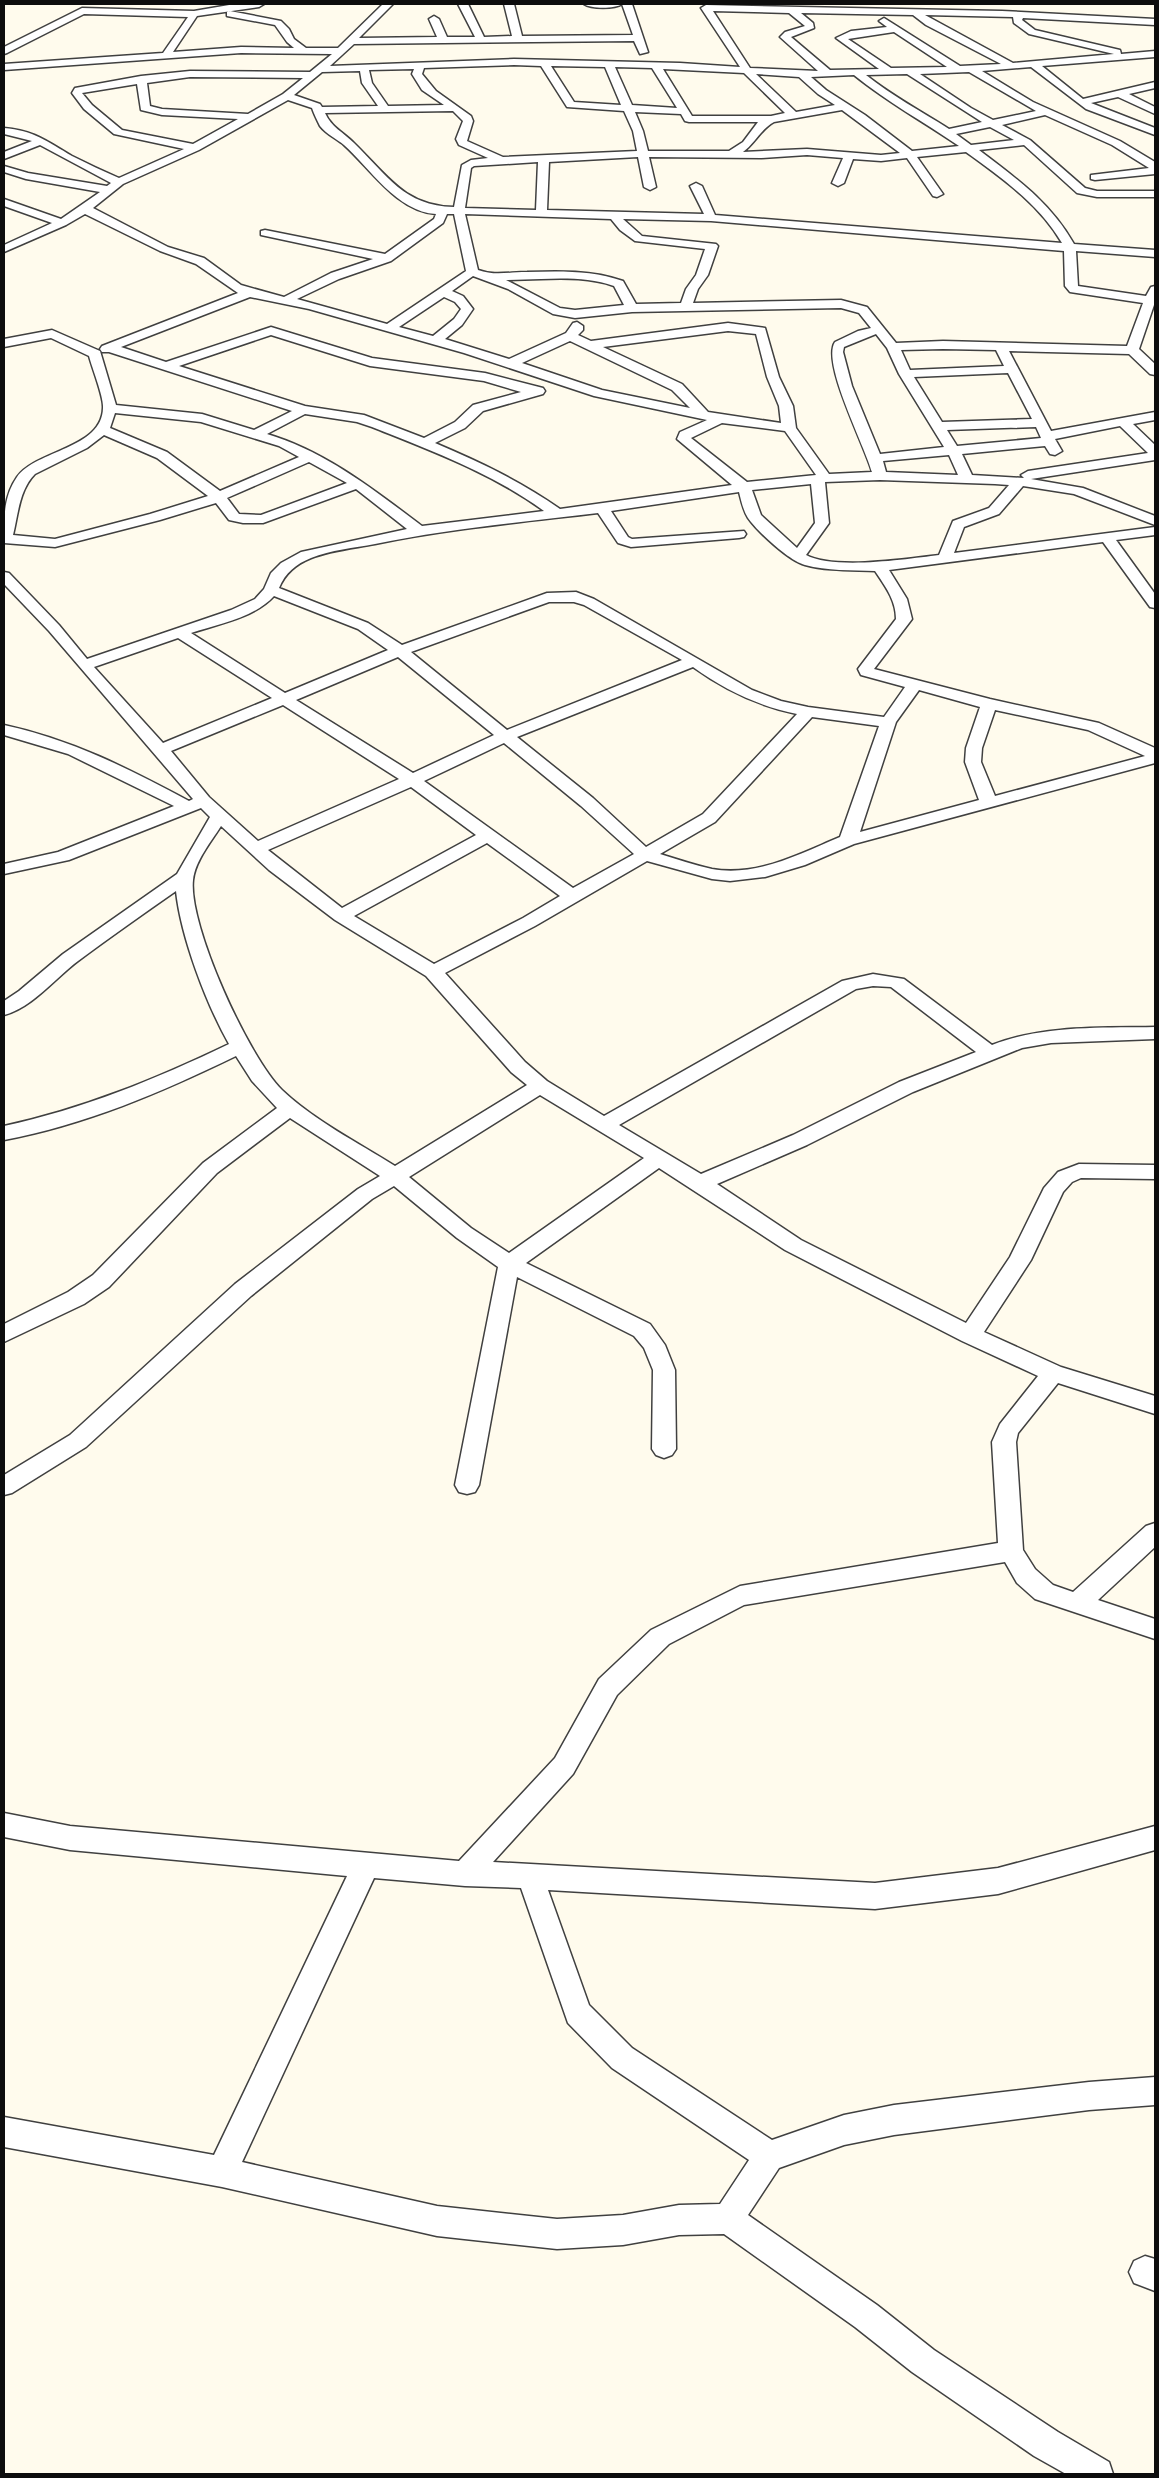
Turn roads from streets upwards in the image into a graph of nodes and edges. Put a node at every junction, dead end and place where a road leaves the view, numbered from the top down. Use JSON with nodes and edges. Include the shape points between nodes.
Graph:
{"nodes":[{"id":1,"x":259,"y":4,"type":"edge"},
{"id":2,"x":388,"y":4,"type":"edge"},
{"id":3,"x":463,"y":4,"type":"edge"},
{"id":4,"x":509,"y":4,"type":"edge"},
{"id":5,"x":589,"y":4,"type":"edge"},
{"id":6,"x":618,"y":4,"type":"edge"},
{"id":7,"x":627,"y":4,"type":"edge"},
{"id":8,"x":941,"y":4,"type":"edge"},
{"id":9,"x":986,"y":4,"type":"edge"},
{"id":10,"x":794,"y":7,"type":"edge"},
{"id":11,"x":221,"y":8,"type":"junction"},
{"id":12,"x":872,"y":10,"type":"junction"},
{"id":13,"x":915,"y":12,"type":"junction"},
{"id":14,"x":961,"y":13,"type":"junction"},
{"id":15,"x":194,"y":14,"type":"junction"},
{"id":16,"x":1002,"y":14,"type":"junction"},
{"id":17,"x":1019,"y":15,"type":"junction"},
{"id":18,"x":250,"y":18,"type":"junction"},
{"id":19,"x":434,"y":19,"type":"dead end"},
{"id":20,"x":1153,"y":24,"type":"edge"},
{"id":21,"x":240,"y":26,"type":"dead end"},
{"id":22,"x":896,"y":29,"type":"junction"},
{"id":23,"x":238,"y":37,"type":"dead end"},
{"id":24,"x":639,"y":38,"type":"junction"},
{"id":25,"x":443,"y":39,"type":"junction"},
{"id":26,"x":481,"y":40,"type":"junction"},
{"id":27,"x":518,"y":40,"type":"junction"},
{"id":28,"x":352,"y":41,"type":"junction"},
{"id":29,"x":241,"y":50,"type":"junction"},
{"id":30,"x":303,"y":50,"type":"junction"},
{"id":31,"x":4,"y":51,"type":"edge"},
{"id":32,"x":341,"y":52,"type":"junction"},
{"id":33,"x":167,"y":54,"type":"junction"},
{"id":34,"x":1154,"y":54,"type":"edge"},
{"id":35,"x":1131,"y":56,"type":"junction"},
{"id":36,"x":113,"y":58,"type":"junction"},
{"id":37,"x":544,"y":64,"type":"junction"},
{"id":38,"x":609,"y":65,"type":"junction"},
{"id":39,"x":1034,"y":65,"type":"junction"},
{"id":40,"x":652,"y":66,"type":"junction"},
{"id":41,"x":1012,"y":66,"type":"junction"},
{"id":42,"x":420,"y":67,"type":"junction"},
{"id":43,"x":4,"y":68,"type":"edge"},
{"id":44,"x":364,"y":68,"type":"junction"},
{"id":45,"x":957,"y":69,"type":"junction"},
{"id":46,"x":971,"y":69,"type":"junction"},
{"id":47,"x":887,"y":70,"type":"junction"},
{"id":48,"x":908,"y":70,"type":"junction"},
{"id":49,"x":315,"y":72,"type":"junction"},
{"id":50,"x":748,"y":72,"type":"junction"},
{"id":51,"x":856,"y":72,"type":"junction"},
{"id":52,"x":828,"y":73,"type":"junction"},
{"id":53,"x":802,"y":74,"type":"junction"},
{"id":54,"x":141,"y":79,"type":"junction"},
{"id":55,"x":129,"y":80,"type":"junction"},
{"id":56,"x":1155,"y":85,"type":"edge"},
{"id":57,"x":882,"y":93,"type":"junction"},
{"id":58,"x":1119,"y":93,"type":"junction"},
{"id":59,"x":287,"y":96,"type":"junction"},
{"id":60,"x":1082,"y":102,"type":"junction"},
{"id":61,"x":840,"y":105,"type":"junction"},
{"id":62,"x":626,"y":107,"type":"junction"},
{"id":63,"x":454,"y":108,"type":"junction"},
{"id":64,"x":384,"y":109,"type":"junction"},
{"id":65,"x":318,"y":110,"type":"junction"},
{"id":66,"x":682,"y":111,"type":"junction"},
{"id":67,"x":1155,"y":111,"type":"edge"},
{"id":68,"x":1046,"y":112,"type":"junction"},
{"id":69,"x":792,"y":114,"type":"junction"},
{"id":70,"x":251,"y":117,"type":"junction"},
{"id":71,"x":771,"y":119,"type":"junction"},
{"id":72,"x":992,"y":123,"type":"junction"},
{"id":73,"x":4,"y":131,"type":"edge"},
{"id":74,"x":1155,"y":132,"type":"edge"},
{"id":75,"x":947,"y":133,"type":"junction"},
{"id":76,"x":42,"y":141,"type":"junction"},
{"id":77,"x":1026,"y":142,"type":"junction"},
{"id":78,"x":195,"y":148,"type":"junction"},
{"id":79,"x":971,"y":150,"type":"junction"},
{"id":80,"x":642,"y":154,"type":"junction"},
{"id":81,"x":731,"y":155,"type":"junction"},
{"id":82,"x":910,"y":155,"type":"junction"},
{"id":83,"x":4,"y":156,"type":"edge"},
{"id":84,"x":849,"y":156,"type":"junction"},
{"id":85,"x":544,"y":159,"type":"junction"},
{"id":86,"x":507,"y":161,"type":"junction"},
{"id":87,"x":1155,"y":169,"type":"edge"},
{"id":88,"x":4,"y":170,"type":"edge"},
{"id":89,"x":26,"y":176,"type":"junction"},
{"id":90,"x":1095,"y":177,"type":"dead end"},
{"id":91,"x":11,"y":182,"type":"dead end"},
{"id":92,"x":119,"y":182,"type":"junction"},
{"id":93,"x":838,"y":183,"type":"dead end"},
{"id":94,"x":696,"y":186,"type":"dead end"},
{"id":95,"x":650,"y":187,"type":"dead end"},
{"id":96,"x":110,"y":190,"type":"junction"},
{"id":97,"x":937,"y":194,"type":"dead end"},
{"id":98,"x":1150,"y":195,"type":"edge"},
{"id":99,"x":4,"y":202,"type":"edge"},
{"id":100,"x":1155,"y":205,"type":"edge"},
{"id":101,"x":85,"y":209,"type":"junction"},
{"id":102,"x":442,"y":211,"type":"junction"},
{"id":103,"x":459,"y":211,"type":"junction"},
{"id":104,"x":541,"y":214,"type":"junction"},
{"id":105,"x":614,"y":215,"type":"junction"},
{"id":106,"x":711,"y":218,"type":"junction"},
{"id":107,"x":62,"y":223,"type":"junction"},
{"id":108,"x":265,"y":233,"type":"dead end"},
{"id":109,"x":1070,"y":248,"type":"junction"},
{"id":110,"x":4,"y":249,"type":"edge"},
{"id":111,"x":1155,"y":253,"type":"edge"},
{"id":112,"x":387,"y":258,"type":"junction"},
{"id":113,"x":472,"y":272,"type":"junction"},
{"id":114,"x":490,"y":277,"type":"junction"},
{"id":115,"x":444,"y":292,"type":"junction"},
{"id":116,"x":249,"y":293,"type":"junction"},
{"id":117,"x":1153,"y":295,"type":"edge"},
{"id":118,"x":284,"y":301,"type":"junction"},
{"id":119,"x":686,"y":306,"type":"junction"},
{"id":120,"x":632,"y":308,"type":"junction"},
{"id":121,"x":575,"y":314,"type":"junction"},
{"id":122,"x":1149,"y":316,"type":"edge"},
{"id":123,"x":389,"y":328,"type":"junction"},
{"id":124,"x":879,"y":330,"type":"junction"},
{"id":125,"x":570,"y":336,"type":"junction"},
{"id":126,"x":435,"y":341,"type":"junction"},
{"id":127,"x":4,"y":344,"type":"edge"},
{"id":128,"x":589,"y":345,"type":"junction"},
{"id":129,"x":893,"y":347,"type":"junction"},
{"id":130,"x":1001,"y":347,"type":"junction"},
{"id":131,"x":110,"y":348,"type":"junction"},
{"id":132,"x":1132,"y":350,"type":"junction"},
{"id":133,"x":94,"y":354,"type":"junction"},
{"id":134,"x":449,"y":359,"type":"junction"},
{"id":135,"x":512,"y":363,"type":"junction"},
{"id":136,"x":168,"y":366,"type":"junction"},
{"id":137,"x":1012,"y":369,"type":"junction"},
{"id":138,"x":1155,"y":371,"type":"edge"},
{"id":139,"x":905,"y":374,"type":"junction"},
{"id":140,"x":564,"y":383,"type":"junction"},
{"id":141,"x":535,"y":392,"type":"junction"},
{"id":142,"x":110,"y":408,"type":"junction"},
{"id":143,"x":303,"y":410,"type":"junction"},
{"id":144,"x":703,"y":415,"type":"junction"},
{"id":145,"x":1155,"y":416,"type":"edge"},
{"id":146,"x":720,"y":419,"type":"junction"},
{"id":147,"x":1123,"y":422,"type":"junction"},
{"id":148,"x":1040,"y":423,"type":"junction"},
{"id":149,"x":938,"y":426,"type":"junction"},
{"id":150,"x":789,"y":428,"type":"junction"},
{"id":151,"x":103,"y":430,"type":"junction"},
{"id":152,"x":256,"y":434,"type":"junction"},
{"id":153,"x":1049,"y":438,"type":"junction"},
{"id":154,"x":425,"y":443,"type":"junction"},
{"id":155,"x":953,"y":450,"type":"junction"},
{"id":156,"x":1155,"y":452,"type":"edge"},
{"id":157,"x":1155,"y":456,"type":"edge"},
{"id":158,"x":310,"y":457,"type":"junction"},
{"id":159,"x":876,"y":458,"type":"junction"},
{"id":160,"x":1064,"y":470,"type":"junction"},
{"id":161,"x":880,"y":476,"type":"junction"},
{"id":162,"x":822,"y":479,"type":"junction"},
{"id":163,"x":968,"y":480,"type":"junction"},
{"id":164,"x":996,"y":480,"type":"junction"},
{"id":165,"x":1019,"y":482,"type":"junction"},
{"id":166,"x":358,"y":484,"type":"junction"},
{"id":167,"x":744,"y":487,"type":"junction"},
{"id":168,"x":219,"y":497,"type":"junction"},
{"id":169,"x":602,"y":508,"type":"junction"},
{"id":170,"x":556,"y":513,"type":"junction"},
{"id":171,"x":1155,"y":520,"type":"edge"},
{"id":172,"x":419,"y":531,"type":"junction"},
{"id":173,"x":1155,"y":532,"type":"edge"},
{"id":174,"x":739,"y":534,"type":"dead end"},
{"id":175,"x":4,"y":539,"type":"edge"},
{"id":176,"x":1108,"y":539,"type":"junction"},
{"id":177,"x":798,"y":556,"type":"junction"},
{"id":178,"x":944,"y":560,"type":"junction"},
{"id":179,"x":879,"y":567,"type":"junction"},
{"id":180,"x":6,"y":581,"type":"edge"},
{"id":181,"x":271,"y":590,"type":"junction"},
{"id":182,"x":1155,"y":604,"type":"edge"},
{"id":183,"x":180,"y":633,"type":"junction"},
{"id":184,"x":400,"y":651,"type":"junction"},
{"id":185,"x":694,"y":661,"type":"junction"},
{"id":186,"x":84,"y":665,"type":"junction"},
{"id":187,"x":914,"y":686,"type":"junction"},
{"id":188,"x":282,"y":699,"type":"junction"},
{"id":189,"x":989,"y":704,"type":"junction"},
{"id":190,"x":808,"y":712,"type":"junction"},
{"id":191,"x":888,"y":722,"type":"junction"},
{"id":192,"x":4,"y":730,"type":"edge"},
{"id":193,"x":506,"y":736,"type":"junction"},
{"id":194,"x":160,"y":750,"type":"junction"},
{"id":195,"x":1155,"y":754,"type":"edge"},
{"id":196,"x":1155,"y":758,"type":"edge"},
{"id":197,"x":412,"y":780,"type":"junction"},
{"id":198,"x":989,"y":803,"type":"junction"},
{"id":199,"x":195,"y":804,"type":"junction"},
{"id":200,"x":219,"y":816,"type":"junction"},
{"id":201,"x":489,"y":834,"type":"junction"},
{"id":202,"x":848,"y":840,"type":"junction"},
{"id":203,"x":255,"y":849,"type":"junction"},
{"id":204,"x":645,"y":855,"type":"junction"},
{"id":205,"x":4,"y":869,"type":"edge"},
{"id":206,"x":184,"y":876,"type":"junction"},
{"id":207,"x":572,"y":896,"type":"junction"},
{"id":208,"x":341,"y":916,"type":"junction"},
{"id":209,"x":433,"y":972,"type":"junction"},
{"id":210,"x":4,"y":1009,"type":"edge"},
{"id":211,"x":1155,"y":1033,"type":"edge"},
{"id":212,"x":240,"y":1047,"type":"junction"},
{"id":213,"x":990,"y":1053,"type":"junction"},
{"id":214,"x":540,"y":1086,"type":"junction"},
{"id":215,"x":290,"y":1108,"type":"junction"},
{"id":216,"x":603,"y":1125,"type":"junction"},
{"id":217,"x":4,"y":1133,"type":"edge"},
{"id":218,"x":659,"y":1158,"type":"junction"},
{"id":219,"x":1155,"y":1172,"type":"edge"},
{"id":220,"x":395,"y":1176,"type":"junction"},
{"id":221,"x":700,"y":1183,"type":"junction"},
{"id":222,"x":510,"y":1264,"type":"junction"},
{"id":223,"x":4,"y":1334,"type":"edge"},
{"id":224,"x":970,"y":1335,"type":"junction"},
{"id":225,"x":1053,"y":1373,"type":"junction"},
{"id":226,"x":1155,"y":1405,"type":"edge"},
{"id":227,"x":664,"y":1449,"type":"dead end"},
{"id":228,"x":467,"y":1485,"type":"dead end"},
{"id":229,"x":4,"y":1486,"type":"edge"},
{"id":230,"x":1155,"y":1533,"type":"edge"},
{"id":231,"x":1011,"y":1551,"type":"junction"},
{"id":232,"x":1076,"y":1604,"type":"junction"},
{"id":233,"x":1155,"y":1629,"type":"edge"},
{"id":234,"x":4,"y":1825,"type":"edge"},
{"id":235,"x":1155,"y":1838,"type":"edge"},
{"id":236,"x":366,"y":1865,"type":"junction"},
{"id":237,"x":465,"y":1874,"type":"junction"},
{"id":238,"x":530,"y":1876,"type":"junction"},
{"id":239,"x":1155,"y":2091,"type":"edge"},
{"id":240,"x":4,"y":2132,"type":"edge"},
{"id":241,"x":769,"y":2156,"type":"junction"},
{"id":242,"x":222,"y":2172,"type":"junction"},
{"id":243,"x":728,"y":2219,"type":"junction"},
{"id":244,"x":1097,"y":2474,"type":"edge"}],
"edges":[{"from":1,"to":11,"type":"street"},
{"from":2,"to":28,"type":"street"},
{"from":3,"to":26,"type":"street"},
{"from":4,"to":27,"type":"street"},
{"from":5,"to":6,"type":"street"},
{"from":7,"to":24,"type":"street"},
{"from":8,"to":14,"type":"street"},
{"from":9,"to":16,"type":"street"},
{"from":10,"to":12,"type":"street"},
{"from":10,"to":50,"type":"street","via":[[714,7],[704,10]]},
{"from":10,"to":52,"type":"street","via":[[810,25],[784,37]]},
{"from":11,"to":15,"type":"street"},
{"from":11,"to":18,"type":"street","via":[[228,14]]},
{"from":12,"to":13,"type":"street"},
{"from":12,"to":22,"type":"street"},
{"from":13,"to":14,"type":"street"},
{"from":13,"to":41,"type":"street","via":[[929,23]]},
{"from":14,"to":16,"type":"street"},
{"from":15,"to":31,"type":"street","via":[[82,11]]},
{"from":15,"to":33,"type":"street"},
{"from":16,"to":17,"type":"street"},
{"from":17,"to":20,"type":"street"},
{"from":17,"to":35,"type":"street","via":[[1017,21],[1032,32]]},
{"from":18,"to":21,"type":"street"},
{"from":18,"to":30,"type":"street","via":[[278,23],[290,40]]},
{"from":19,"to":25,"type":"street"},
{"from":22,"to":45,"type":"street"},
{"from":22,"to":47,"type":"street","via":[[841,38]]},
{"from":23,"to":29,"type":"street"},
{"from":24,"to":27,"type":"street"},
{"from":24,"to":40,"type":"street"},
{"from":25,"to":26,"type":"street"},
{"from":25,"to":28,"type":"street"},
{"from":26,"to":27,"type":"street"},
{"from":28,"to":32,"type":"street"},
{"from":29,"to":30,"type":"street"},
{"from":29,"to":33,"type":"street"},
{"from":30,"to":32,"type":"street"},
{"from":32,"to":49,"type":"street"},
{"from":33,"to":36,"type":"street"},
{"from":34,"to":35,"type":"street"},
{"from":35,"to":39,"type":"street"},
{"from":36,"to":43,"type":"street"},
{"from":36,"to":55,"type":"street"},
{"from":37,"to":38,"type":"street"},
{"from":37,"to":42,"type":"street","via":[[496,62]]},
{"from":37,"to":62,"type":"street","via":[[571,105]]},
{"from":38,"to":40,"type":"street"},
{"from":38,"to":62,"type":"street"},
{"from":39,"to":41,"type":"street"},
{"from":39,"to":60,"type":"street"},
{"from":40,"to":50,"type":"street"},
{"from":40,"to":66,"type":"street"},
{"from":41,"to":46,"type":"street"},
{"from":42,"to":44,"type":"street"},
{"from":42,"to":63,"type":"street","via":[[416,74],[418,79],[430,92]]},
{"from":44,"to":49,"type":"street"},
{"from":44,"to":64,"type":"street","via":[[367,83]]},
{"from":45,"to":46,"type":"street"},
{"from":45,"to":48,"type":"street"},
{"from":46,"to":68,"type":"street"},
{"from":47,"to":48,"type":"street"},
{"from":47,"to":51,"type":"street"},
{"from":48,"to":72,"type":"street"},
{"from":49,"to":54,"type":"street","via":[[190,74]]},
{"from":49,"to":59,"type":"street"},
{"from":50,"to":53,"type":"street"},
{"from":50,"to":69,"type":"street"},
{"from":51,"to":52,"type":"street"},
{"from":51,"to":57,"type":"street"},
{"from":52,"to":53,"type":"street"},
{"from":53,"to":61,"type":"street"},
{"from":54,"to":55,"type":"street"},
{"from":54,"to":70,"type":"street","via":[[145,108],[162,112]]},
{"from":55,"to":78,"type":"street","via":[[86,88],[77,93],[88,107],[118,132]]},
{"from":56,"to":58,"type":"street"},
{"from":57,"to":61,"type":"street"},
{"from":57,"to":75,"type":"street"},
{"from":58,"to":60,"type":"street"},
{"from":58,"to":67,"type":"street"},
{"from":59,"to":65,"type":"street","via":[[311,103]]},
{"from":59,"to":70,"type":"street"},
{"from":60,"to":74,"type":"street","via":[[1106,115],[1132,121]]},
{"from":61,"to":69,"type":"street"},
{"from":61,"to":82,"type":"street"},
{"from":62,"to":66,"type":"street"},
{"from":62,"to":80,"type":"street","via":[[638,131]]},
{"from":63,"to":64,"type":"street"},
{"from":63,"to":86,"type":"street","via":[[468,121],[460,139],[463,143]]},
{"from":64,"to":65,"type":"street"},
{"from":65,"to":102,"type":"street","via":[[325,125],[348,143],[395,191],[422,207]]},
{"from":66,"to":71,"type":"street","via":[[693,120]]},
{"from":68,"to":72,"type":"street"},
{"from":68,"to":87,"type":"street","via":[[1137,154]]},
{"from":69,"to":71,"type":"street"},
{"from":70,"to":78,"type":"street"},
{"from":71,"to":81,"type":"street","via":[[762,124],[747,144]]},
{"from":72,"to":75,"type":"street"},
{"from":72,"to":77,"type":"street"},
{"from":73,"to":76,"type":"street","via":[[23,132]]},
{"from":75,"to":79,"type":"street"},
{"from":76,"to":83,"type":"street"},
{"from":76,"to":92,"type":"street","via":[[66,157]]},
{"from":77,"to":79,"type":"street"},
{"from":77,"to":98,"type":"street","via":[[1081,191]]},
{"from":78,"to":92,"type":"street"},
{"from":79,"to":82,"type":"street"},
{"from":79,"to":109,"type":"street","via":[[1027,192],[1057,225]]},
{"from":80,"to":81,"type":"street"},
{"from":80,"to":85,"type":"street"},
{"from":80,"to":95,"type":"street"},
{"from":81,"to":84,"type":"street","via":[[807,152]]},
{"from":82,"to":84,"type":"street","via":[[881,158]]},
{"from":82,"to":97,"type":"street"},
{"from":84,"to":93,"type":"street"},
{"from":85,"to":86,"type":"street"},
{"from":85,"to":104,"type":"street"},
{"from":86,"to":103,"type":"street","via":[[468,165]]},
{"from":87,"to":90,"type":"street"},
{"from":88,"to":89,"type":"street"},
{"from":89,"to":91,"type":"street"},
{"from":89,"to":96,"type":"street"},
{"from":92,"to":96,"type":"street"},
{"from":94,"to":106,"type":"street"},
{"from":96,"to":101,"type":"street"},
{"from":98,"to":100,"type":"street"},
{"from":99,"to":107,"type":"street"},
{"from":101,"to":107,"type":"street"},
{"from":101,"to":116,"type":"street","via":[[157,245],[200,261]]},
{"from":102,"to":103,"type":"street"},
{"from":102,"to":112,"type":"street","via":[[439,221]]},
{"from":103,"to":104,"type":"street"},
{"from":103,"to":113,"type":"street"},
{"from":104,"to":105,"type":"street"},
{"from":105,"to":106,"type":"street"},
{"from":105,"to":119,"type":"street","via":[[639,239],[712,246]]},
{"from":106,"to":109,"type":"street"},
{"from":107,"to":110,"type":"street"},
{"from":108,"to":112,"type":"street"},
{"from":109,"to":111,"type":"street"},
{"from":109,"to":117,"type":"street","via":[[1071,286],[1074,289]]},
{"from":112,"to":118,"type":"street","via":[[335,276]]},
{"from":113,"to":114,"type":"street"},
{"from":113,"to":115,"type":"street"},
{"from":114,"to":120,"type":"street","via":[[552,275],[607,279],[619,284]]},
{"from":114,"to":121,"type":"street","via":[[557,311]]},
{"from":115,"to":123,"type":"street"},
{"from":115,"to":126,"type":"street","via":[[459,298],[467,309],[458,322]]},
{"from":116,"to":118,"type":"street"},
{"from":116,"to":131,"type":"street"},
{"from":117,"to":122,"type":"street"},
{"from":118,"to":123,"type":"street"},
{"from":119,"to":120,"type":"street"},
{"from":119,"to":124,"type":"street","via":[[842,304],[863,310]]},
{"from":120,"to":121,"type":"street"},
{"from":121,"to":125,"type":"street","via":[[576,330]]},
{"from":122,"to":132,"type":"street"},
{"from":123,"to":126,"type":"street"},
{"from":124,"to":129,"type":"street"},
{"from":124,"to":159,"type":"street","via":[[839,344],[836,354]]},
{"from":125,"to":128,"type":"street"},
{"from":125,"to":135,"type":"street"},
{"from":126,"to":134,"type":"street"},
{"from":127,"to":133,"type":"street","via":[[52,334]]},
{"from":128,"to":144,"type":"street","via":[[677,388]]},
{"from":128,"to":150,"type":"street","via":[[728,327],[761,331],[773,377],[786,406]]},
{"from":129,"to":130,"type":"street"},
{"from":129,"to":139,"type":"street"},
{"from":130,"to":132,"type":"street"},
{"from":130,"to":137,"type":"street"},
{"from":131,"to":133,"type":"street"},
{"from":131,"to":136,"type":"street"},
{"from":132,"to":138,"type":"street"},
{"from":133,"to":142,"type":"street"},
{"from":134,"to":135,"type":"street"},
{"from":134,"to":136,"type":"street","via":[[370,362],[271,331]]},
{"from":134,"to":141,"type":"street","via":[[485,377]]},
{"from":135,"to":140,"type":"street"},
{"from":136,"to":143,"type":"street"},
{"from":137,"to":139,"type":"street"},
{"from":137,"to":148,"type":"street"},
{"from":139,"to":149,"type":"street"},
{"from":140,"to":141,"type":"street"},
{"from":140,"to":144,"type":"street"},
{"from":141,"to":154,"type":"street","via":[[478,408],[460,425]]},
{"from":142,"to":151,"type":"street"},
{"from":142,"to":152,"type":"street","via":[[202,418]]},
{"from":143,"to":152,"type":"street"},
{"from":143,"to":154,"type":"street","via":[[358,418]]},
{"from":144,"to":146,"type":"street"},
{"from":145,"to":147,"type":"street"},
{"from":146,"to":150,"type":"street"},
{"from":146,"to":167,"type":"street","via":[[685,435],[684,439]]},
{"from":147,"to":153,"type":"street"},
{"from":147,"to":156,"type":"street"},
{"from":148,"to":149,"type":"street"},
{"from":148,"to":153,"type":"street"},
{"from":149,"to":155,"type":"street"},
{"from":150,"to":162,"type":"street"},
{"from":151,"to":168,"type":"street","via":[[162,455]]},
{"from":151,"to":175,"type":"street","via":[[22,478]]},
{"from":152,"to":158,"type":"street","via":[[284,443]]},
{"from":153,"to":155,"type":"street"},
{"from":153,"to":160,"type":"street"},
{"from":154,"to":170,"type":"street","via":[[524,490]]},
{"from":155,"to":159,"type":"street"},
{"from":155,"to":163,"type":"street"},
{"from":157,"to":160,"type":"street"},
{"from":158,"to":166,"type":"street"},
{"from":158,"to":168,"type":"street"},
{"from":159,"to":161,"type":"street"},
{"from":160,"to":164,"type":"street"},
{"from":161,"to":162,"type":"street"},
{"from":161,"to":163,"type":"street"},
{"from":162,"to":167,"type":"street"},
{"from":162,"to":177,"type":"street","via":[[822,523]]},
{"from":163,"to":164,"type":"street"},
{"from":164,"to":165,"type":"street"},
{"from":165,"to":171,"type":"street","via":[[1078,492]]},
{"from":165,"to":178,"type":"street","via":[[994,511],[958,524]]},
{"from":166,"to":168,"type":"street","via":[[253,520],[234,517]]},
{"from":166,"to":172,"type":"street"},
{"from":167,"to":169,"type":"street"},
{"from":167,"to":177,"type":"street","via":[[754,516]]},
{"from":168,"to":175,"type":"street","via":[[55,543]]},
{"from":169,"to":170,"type":"street"},
{"from":169,"to":174,"type":"street","via":[[623,540],[631,543]]},
{"from":170,"to":172,"type":"street"},
{"from":172,"to":181,"type":"street","via":[[306,555],[286,566],[276,576]]},
{"from":173,"to":176,"type":"street"},
{"from":176,"to":178,"type":"street"},
{"from":176,"to":182,"type":"street"},
{"from":177,"to":179,"type":"street","via":[[807,561],[834,565]]},
{"from":178,"to":179,"type":"street"},
{"from":179,"to":187,"type":"street","via":[[905,613],[904,619],[866,669]]},
{"from":180,"to":186,"type":"street","via":[[54,628]]},
{"from":181,"to":183,"type":"street","via":[[260,602]]},
{"from":181,"to":184,"type":"street","via":[[363,626]]},
{"from":183,"to":186,"type":"street"},
{"from":183,"to":188,"type":"street"},
{"from":184,"to":185,"type":"street","via":[[547,598],[563,596],[589,602]]},
{"from":184,"to":188,"type":"street"},
{"from":184,"to":193,"type":"street"},
{"from":185,"to":190,"type":"street","via":[[746,694]]},
{"from":185,"to":193,"type":"street"},
{"from":186,"to":194,"type":"street"},
{"from":187,"to":189,"type":"street"},
{"from":187,"to":191,"type":"street"},
{"from":188,"to":194,"type":"street"},
{"from":188,"to":197,"type":"street"},
{"from":189,"to":195,"type":"street","via":[[1094,726]]},
{"from":189,"to":198,"type":"street","via":[[974,748],[973,762]]},
{"from":190,"to":191,"type":"street"},
{"from":190,"to":204,"type":"street","via":[[710,818]]},
{"from":191,"to":202,"type":"street"},
{"from":192,"to":199,"type":"street","via":[[74,750]]},
{"from":193,"to":197,"type":"street"},
{"from":193,"to":204,"type":"street","via":[[587,802]]},
{"from":194,"to":199,"type":"street"},
{"from":196,"to":198,"type":"street"},
{"from":197,"to":201,"type":"street"},
{"from":197,"to":203,"type":"street"},
{"from":198,"to":202,"type":"street"},
{"from":199,"to":200,"type":"street"},
{"from":199,"to":205,"type":"street","via":[[63,856]]},
{"from":200,"to":203,"type":"street"},
{"from":200,"to":206,"type":"street"},
{"from":201,"to":207,"type":"street"},
{"from":201,"to":208,"type":"street"},
{"from":202,"to":204,"type":"street","via":[[795,862],[751,875],[712,874]]},
{"from":203,"to":208,"type":"street"},
{"from":204,"to":207,"type":"street"},
{"from":206,"to":210,"type":"street"},
{"from":206,"to":212,"type":"street","via":[[195,939]]},
{"from":207,"to":209,"type":"street"},
{"from":208,"to":209,"type":"street"},
{"from":209,"to":214,"type":"street"},
{"from":211,"to":213,"type":"street","via":[[1051,1037],[1018,1042]]},
{"from":212,"to":215,"type":"street","via":[[262,1080]]},
{"from":212,"to":217,"type":"street","via":[[145,1091],[47,1125]]},
{"from":213,"to":216,"type":"street","via":[[897,983],[880,978],[869,979],[849,985]]},
{"from":213,"to":221,"type":"street","via":[[906,1087],[800,1140]]},
{"from":214,"to":216,"type":"street"},
{"from":214,"to":220,"type":"street"},
{"from":215,"to":220,"type":"street"},
{"from":215,"to":223,"type":"street","via":[[210,1168],[101,1281],[76,1298]]},
{"from":216,"to":218,"type":"street"},
{"from":218,"to":221,"type":"street"},
{"from":218,"to":222,"type":"street"},
{"from":219,"to":224,"type":"street","via":[[1079,1171],[1065,1177],[1054,1188],[1020,1260]]},
{"from":220,"to":222,"type":"street","via":[[464,1233]]},
{"from":220,"to":229,"type":"street","via":[[365,1194],[243,1290],[78,1441]]},
{"from":221,"to":224,"type":"street","via":[[793,1246]]},
{"from":222,"to":227,"type":"street","via":[[642,1330],[654,1345],[664,1370]]},
{"from":222,"to":228,"type":"street","via":[[502,1293],[479,1437]]},
{"from":224,"to":225,"type":"street"},
{"from":225,"to":226,"type":"street"},
{"from":225,"to":231,"type":"street","via":[[1008,1430],[1004,1442]]},
{"from":230,"to":232,"type":"street"},
{"from":231,"to":232,"type":"street","via":[[1026,1576],[1044,1592]]},
{"from":231,"to":237,"type":"street","via":[[740,1596],[660,1637],[608,1688],[564,1766]]},
{"from":232,"to":233,"type":"street"},
{"from":234,"to":236,"type":"street","via":[[70,1838]]},
{"from":235,"to":238,"type":"street","via":[[998,1881],[875,1896]]},
{"from":236,"to":237,"type":"street"},
{"from":236,"to":242,"type":"street"},
{"from":237,"to":238,"type":"street"},
{"from":238,"to":241,"type":"street","via":[[578,2013],[622,2058]]},
{"from":239,"to":241,"type":"street","via":[[894,2120],[844,2130]]},
{"from":240,"to":242,"type":"street"},
{"from":241,"to":243,"type":"street"},
{"from":242,"to":243,"type":"street","via":[[436,2221],[556,2234],[623,2230],[678,2220]]},
{"from":243,"to":244,"type":"street","via":[[866,2316],[923,2361],[1046,2444]]}]}
